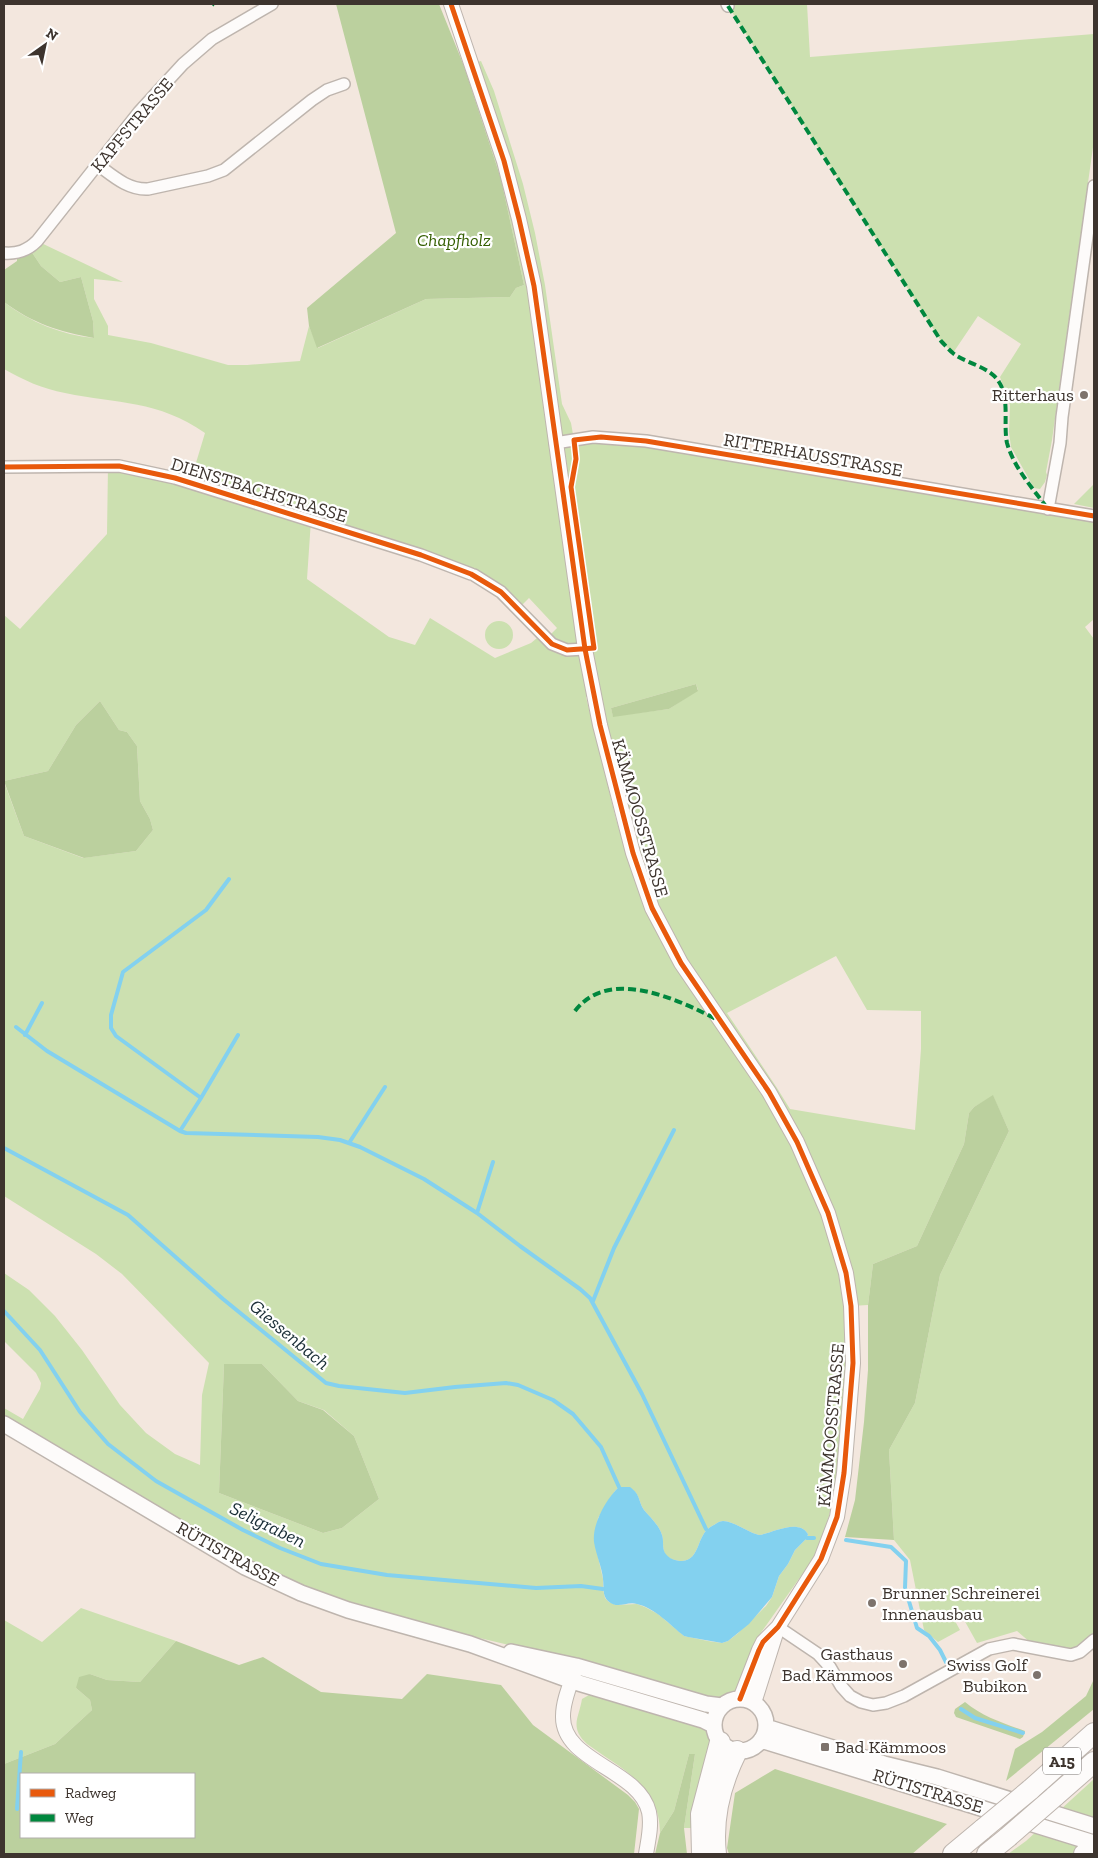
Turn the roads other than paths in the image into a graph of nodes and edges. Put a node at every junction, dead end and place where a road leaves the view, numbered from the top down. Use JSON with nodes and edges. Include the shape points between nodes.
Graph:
{"nodes":[{"id":1,"x":272,"y":4,"type":"edge"},
{"id":2,"x":451,"y":4,"type":"edge"},
{"id":3,"x":344,"y":84,"type":"dead end"},
{"id":4,"x":98,"y":165,"type":"junction"},
{"id":5,"x":1094,"y":186,"type":"edge"},
{"id":6,"x":4,"y":253,"type":"edge"},
{"id":7,"x":555,"y":443,"type":"junction"},
{"id":8,"x":4,"y":468,"type":"edge"},
{"id":9,"x":1048,"y":509,"type":"junction"},
{"id":10,"x":1094,"y":516,"type":"edge"},
{"id":11,"x":585,"y":649,"type":"junction"},
{"id":12,"x":4,"y":1424,"type":"edge"},
{"id":13,"x":778,"y":1627,"type":"junction"},
{"id":14,"x":1094,"y":1640,"type":"edge"},
{"id":15,"x":470,"y":1644,"type":"junction"},
{"id":16,"x":576,"y":1666,"type":"junction"},
{"id":17,"x":572,"y":1681,"type":"junction"},
{"id":18,"x":747,"y":1701,"type":"junction"},
{"id":19,"x":722,"y":1706,"type":"junction"},
{"id":20,"x":1094,"y":1732,"type":"edge"},
{"id":21,"x":764,"y":1734,"type":"junction"},
{"id":22,"x":723,"y":1740,"type":"junction"},
{"id":23,"x":1094,"y":1762,"type":"edge"},
{"id":24,"x":1094,"y":1826,"type":"edge"},
{"id":25,"x":1094,"y":1843,"type":"edge"},
{"id":26,"x":1094,"y":1852,"type":"edge"},
{"id":27,"x":954,"y":1853,"type":"edge"},
{"id":28,"x":646,"y":1854,"type":"edge"},
{"id":29,"x":702,"y":1854,"type":"edge"},
{"id":30,"x":716,"y":1854,"type":"edge"},
{"id":31,"x":987,"y":1854,"type":"edge"},
{"id":32,"x":1084,"y":1854,"type":"edge"}],
"edges":[{"from":1,"to":4,"type":"street","name":"KAPFSTRASSE","via":[[229,28],[197,52],[158,90]]},
{"from":2,"to":7,"type":"street","name":"KÄMMOOSSTRASSE","via":[[504,162],[519,219],[534,286]]},
{"from":3,"to":4,"type":"street","via":[[316,97],[236,162],[216,174],[139,189],[127,185]]},
{"from":4,"to":6,"type":"street","name":"KAPFSTRASSE","via":[[34,245],[17,253]]},
{"from":5,"to":9,"type":"street","via":[[1060,443]]},
{"from":7,"to":9,"type":"street","name":"RITTERHAUSSTRASSE","via":[[593,437],[646,441]]},
{"from":7,"to":11,"type":"street","name":"KÄMMOOSSTRASSE"},
{"from":8,"to":11,"type":"street","name":"DIENSTBACHSTRASSE","via":[[108,465],[181,480],[472,574],[501,592],[552,644],[567,650]]},
{"from":9,"to":10,"type":"street","name":"RITTERHAUSSTRASSE"},
{"from":11,"to":13,"type":"street","name":"KÄMMOOSSTRASSE","via":[[626,830],[652,908],[681,963],[783,1116],[828,1213],[846,1273],[852,1306],[853,1363],[839,1504],[821,1559]]},
{"from":12,"to":15,"type":"main road","name":"RÜTISTRASSE","via":[[276,1583],[348,1610]]},
{"from":13,"to":14,"type":"street","via":[[818,1654],[850,1696],[873,1705],[904,1696],[989,1649],[1013,1644],[1071,1655]]},
{"from":13,"to":18,"type":"street","name":"KÄMMOOSSTRASSE"},
{"from":15,"to":16,"type":"main road","name":"RÜTISTRASSE"},
{"from":15,"to":17,"type":"main road","name":"RÜTISTRASSE"},
{"from":16,"to":17,"type":"street"},
{"from":16,"to":19,"type":"main road","name":"RÜTISTRASSE"},
{"from":17,"to":22,"type":"main road","name":"RÜTISTRASSE","via":[[703,1720]]},
{"from":17,"to":28,"type":"street","via":[[563,1716],[567,1734],[573,1743],[641,1795],[650,1819]]},
{"from":18,"to":19,"type":"main road","via":[[734,1700]]},
{"from":18,"to":21,"type":"main road","via":[[764,1714]]},
{"from":19,"to":22,"type":"main road","via":[[714,1718]]},
{"from":20,"to":27,"type":"highway","number":"A15","bridge":true},
{"from":21,"to":22,"type":"main road","via":[[751,1749]]},
{"from":21,"to":24,"type":"main road","name":"RÜTISTRASSE","via":[[937,1778]]},
{"from":21,"to":25,"type":"main road","name":"RÜTISTRASSE"},
{"from":22,"to":29,"type":"highway","via":[[701,1814]]},
{"from":22,"to":30,"type":"highway","via":[[728,1770],[715,1825]]},
{"from":23,"to":31,"type":"highway","number":"A15","bridge":true},
{"from":26,"to":32,"type":"highway"}]}
